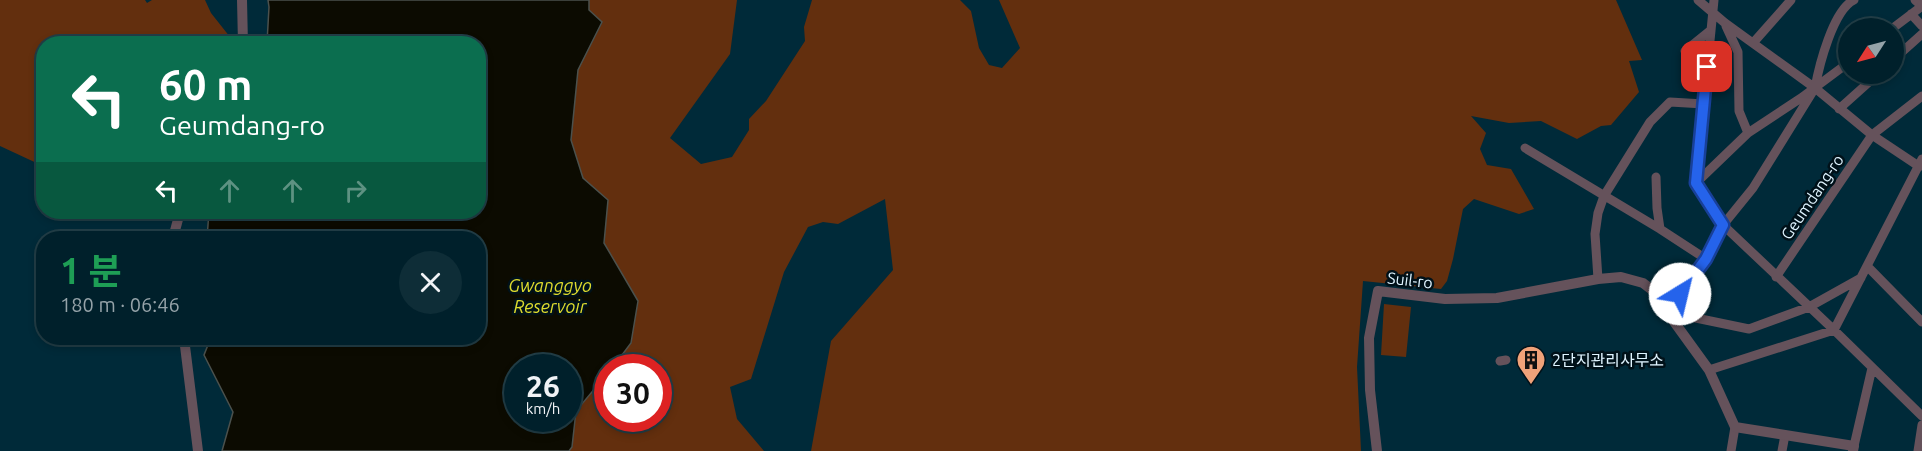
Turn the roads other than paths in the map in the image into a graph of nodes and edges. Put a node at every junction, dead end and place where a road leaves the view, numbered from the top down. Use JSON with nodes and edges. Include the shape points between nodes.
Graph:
{"nodes":[{"id":1,"x":242,"y":0,"type":"edge"},
{"id":2,"x":1698,"y":0,"type":"edge"},
{"id":3,"x":1714,"y":0,"type":"edge"},
{"id":4,"x":1791,"y":0,"type":"edge"},
{"id":5,"x":1854,"y":0,"type":"edge"},
{"id":6,"x":1915,"y":0,"type":"edge"},
{"id":7,"x":1922,"y":5,"type":"edge"},
{"id":8,"x":1713,"y":14,"type":"junction"},
{"id":9,"x":1911,"y":14,"type":"junction"},
{"id":10,"x":1904,"y":19,"type":"edge"},
{"id":11,"x":1725,"y":23,"type":"junction"},
{"id":12,"x":1922,"y":26,"type":"edge"},
{"id":13,"x":1711,"y":30,"type":"junction"},
{"id":14,"x":1922,"y":34,"type":"edge"},
{"id":15,"x":243,"y":36,"type":"edge"},
{"id":16,"x":1753,"y":43,"type":"junction"},
{"id":17,"x":1904,"y":50,"type":"edge"},
{"id":18,"x":1685,"y":51,"type":"dead end"},
{"id":19,"x":1838,"y":71,"type":"edge"},
{"id":20,"x":1867,"y":84,"type":"edge"},
{"id":21,"x":1815,"y":88,"type":"junction"},
{"id":22,"x":1922,"y":96,"type":"edge"},
{"id":23,"x":1704,"y":104,"type":"junction"},
{"id":24,"x":1839,"y":109,"type":"junction"},
{"id":25,"x":1748,"y":133,"type":"junction"},
{"id":26,"x":1872,"y":135,"type":"junction"},
{"id":27,"x":1525,"y":148,"type":"dead end"},
{"id":28,"x":1921,"y":163,"type":"edge"},
{"id":29,"x":1656,"y":177,"type":"dead end"},
{"id":30,"x":1696,"y":183,"type":"junction"},
{"id":31,"x":1604,"y":196,"type":"junction"},
{"id":32,"x":1723,"y":225,"type":"junction"},
{"id":33,"x":1660,"y":229,"type":"junction"},
{"id":34,"x":1706,"y":259,"type":"junction"},
{"id":35,"x":1868,"y":267,"type":"junction"},
{"id":36,"x":1776,"y":277,"type":"junction"},
{"id":37,"x":1861,"y":278,"type":"junction"},
{"id":38,"x":1598,"y":279,"type":"junction"},
{"id":39,"x":1809,"y":307,"type":"junction"},
{"id":40,"x":1667,"y":312,"type":"junction"},
{"id":41,"x":1922,"y":322,"type":"edge"},
{"id":42,"x":1834,"y":330,"type":"junction"},
{"id":43,"x":185,"y":345,"type":"edge"},
{"id":44,"x":1872,"y":368,"type":"junction"},
{"id":45,"x":1709,"y":370,"type":"junction"},
{"id":46,"x":1922,"y":416,"type":"edge"},
{"id":47,"x":1922,"y":425,"type":"edge"},
{"id":48,"x":1735,"y":427,"type":"junction"},
{"id":49,"x":1785,"y":435,"type":"junction"},
{"id":50,"x":1853,"y":449,"type":"edge"},
{"id":51,"x":198,"y":451,"type":"edge"},
{"id":52,"x":1377,"y":451,"type":"edge"},
{"id":53,"x":1731,"y":451,"type":"edge"},
{"id":54,"x":1782,"y":451,"type":"edge"},
{"id":55,"x":1918,"y":451,"type":"edge"}],
"edges":[{"from":1,"to":15,"type":"street"},
{"from":2,"to":8,"type":"street"},
{"from":3,"to":8,"type":"street"},
{"from":4,"to":16,"type":"street"},
{"from":5,"to":21,"type":"street","via":[[1848,3],[1830,34]]},
{"from":6,"to":7,"type":"street"},
{"from":7,"to":9,"type":"street"},
{"from":8,"to":11,"type":"street"},
{"from":8,"to":13,"type":"street"},
{"from":9,"to":10,"type":"street"},
{"from":9,"to":12,"type":"street"},
{"from":11,"to":16,"type":"street"},
{"from":11,"to":25,"type":"street","via":[[1738,52],[1739,111]]},
{"from":13,"to":18,"type":"street"},
{"from":13,"to":23,"type":"street"},
{"from":14,"to":17,"type":"street"},
{"from":16,"to":21,"type":"street"},
{"from":19,"to":21,"type":"street"},
{"from":20,"to":24,"type":"street"},
{"from":21,"to":24,"type":"street"},
{"from":21,"to":25,"type":"street"},
{"from":21,"to":32,"type":"street","via":[[1753,188]]},
{"from":22,"to":26,"type":"street","name":"Geumdang-ro"},
{"from":23,"to":30,"type":"street"},
{"from":23,"to":31,"type":"street","via":[[1670,102],[1650,122]]},
{"from":24,"to":26,"type":"street"},
{"from":25,"to":30,"type":"street"},
{"from":26,"to":28,"type":"street"},
{"from":26,"to":36,"type":"street","name":"Geumdang-ro"},
{"from":27,"to":31,"type":"street"},
{"from":28,"to":35,"type":"street"},
{"from":29,"to":33,"type":"street"},
{"from":30,"to":32,"type":"street"},
{"from":31,"to":33,"type":"street"},
{"from":31,"to":38,"type":"street","via":[[1595,234]]},
{"from":32,"to":34,"type":"street"},
{"from":32,"to":36,"type":"street"},
{"from":33,"to":34,"type":"street"},
{"from":34,"to":40,"type":"street"},
{"from":35,"to":37,"type":"street"},
{"from":35,"to":41,"type":"street"},
{"from":36,"to":39,"type":"street"},
{"from":37,"to":39,"type":"street"},
{"from":37,"to":42,"type":"street"},
{"from":38,"to":40,"type":"street","via":[[1621,277],[1643,283],[1660,296]]},
{"from":38,"to":52,"type":"street","name":"Suil-ro","via":[[1497,298],[1445,299],[1378,291],[1369,338]]},
{"from":39,"to":40,"type":"street","via":[[1749,328]]},
{"from":39,"to":42,"type":"street"},
{"from":40,"to":45,"type":"street"},
{"from":42,"to":44,"type":"street"},
{"from":42,"to":45,"type":"street"},
{"from":43,"to":51,"type":"street"},
{"from":44,"to":46,"type":"street"},
{"from":44,"to":50,"type":"street"},
{"from":45,"to":48,"type":"street"},
{"from":47,"to":55,"type":"street"},
{"from":48,"to":49,"type":"street"},
{"from":48,"to":53,"type":"street"},
{"from":49,"to":50,"type":"street"},
{"from":49,"to":54,"type":"street"}]}
